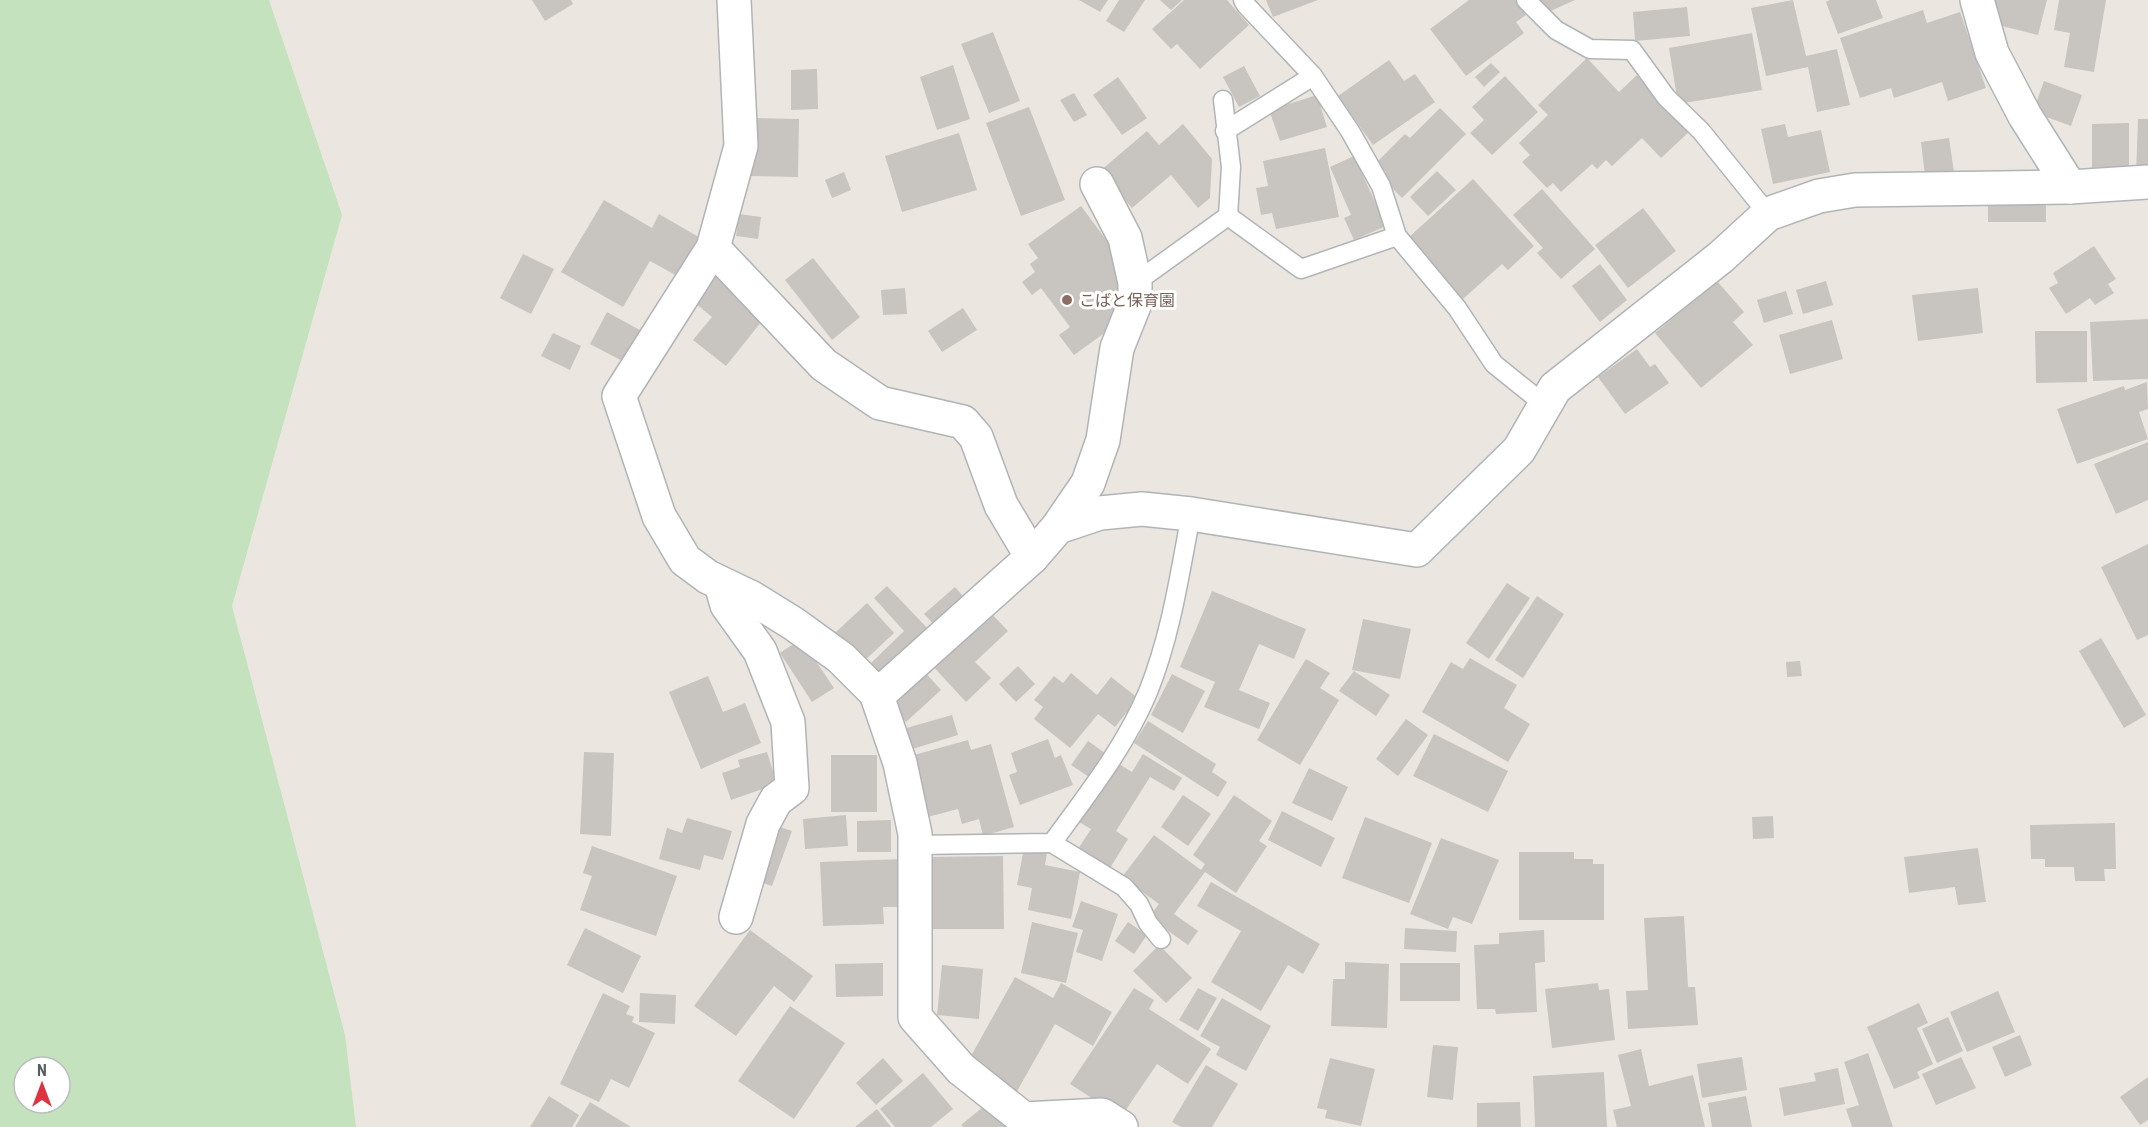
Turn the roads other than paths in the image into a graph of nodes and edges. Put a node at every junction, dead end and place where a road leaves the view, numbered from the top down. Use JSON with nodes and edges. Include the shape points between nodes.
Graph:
{"nodes":[{"id":1,"x":734,"y":0,"type":"edge"},
{"id":2,"x":1243,"y":0,"type":"edge"},
{"id":3,"x":1526,"y":0,"type":"edge"},
{"id":4,"x":1977,"y":0,"type":"edge"},
{"id":5,"x":1313,"y":76,"type":"junction"},
{"id":6,"x":1223,"y":100,"type":"dead end"},
{"id":7,"x":1225,"y":131,"type":"junction"},
{"id":8,"x":2148,"y":182,"type":"edge"},
{"id":9,"x":1096,"y":184,"type":"dead end"},
{"id":10,"x":2070,"y":187,"type":"junction"},
{"id":11,"x":1768,"y":214,"type":"junction"},
{"id":12,"x":1228,"y":216,"type":"junction"},
{"id":13,"x":1397,"y":236,"type":"junction"},
{"id":14,"x":713,"y":248,"type":"junction"},
{"id":15,"x":1135,"y":283,"type":"junction"},
{"id":16,"x":1545,"y":405,"type":"junction"},
{"id":17,"x":1191,"y":514,"type":"junction"},
{"id":18,"x":1058,"y":527,"type":"junction"},
{"id":19,"x":1032,"y":557,"type":"junction"},
{"id":20,"x":721,"y":584,"type":"junction"},
{"id":21,"x":877,"y":696,"type":"junction"},
{"id":22,"x":1052,"y":843,"type":"junction"},
{"id":23,"x":915,"y":845,"type":"junction"},
{"id":24,"x":736,"y":917,"type":"dead end"},
{"id":25,"x":1161,"y":939,"type":"dead end"},
{"id":26,"x":1121,"y":1127,"type":"edge"}],
"edges":[{"from":1,"to":14,"type":"street","via":[[741,146]]},
{"from":2,"to":5,"type":"lane"},
{"from":3,"to":11,"type":"lane","via":[[1556,30],[1590,49],[1632,50],[1666,97],[1701,131]]},
{"from":4,"to":10,"type":"street","via":[[1992,53],[2025,116]]},
{"from":5,"to":7,"type":"lane"},
{"from":5,"to":13,"type":"lane","via":[[1381,186]]},
{"from":6,"to":7,"type":"lane"},
{"from":7,"to":12,"type":"lane","via":[[1231,167]]},
{"from":8,"to":10,"type":"street"},
{"from":9,"to":15,"type":"street","via":[[1125,238]]},
{"from":10,"to":11,"type":"street","via":[[1855,189],[1818,196]]},
{"from":11,"to":16,"type":"street","via":[[1721,257],[1555,388]]},
{"from":12,"to":13,"type":"lane","via":[[1301,269]]},
{"from":12,"to":15,"type":"lane"},
{"from":13,"to":16,"type":"lane","via":[[1457,309],[1494,364]]},
{"from":14,"to":19,"type":"street","via":[[824,365],[880,404],[963,422],[976,437],[1001,505]]},
{"from":14,"to":20,"type":"street","via":[[619,396],[659,516],[684,560]]},
{"from":15,"to":18,"type":"street","via":[[1135,303],[1118,348],[1103,440],[1088,483]]},
{"from":16,"to":17,"type":"street","via":[[1518,450],[1418,550]]},
{"from":17,"to":18,"type":"street","via":[[1142,509],[1100,513]]},
{"from":17,"to":22,"type":"lane","via":[[1164,641],[1148,692],[1127,735]]},
{"from":18,"to":19,"type":"street"},
{"from":19,"to":21,"type":"street"},
{"from":20,"to":21,"type":"street","via":[[752,598],[822,644]]},
{"from":20,"to":24,"type":"street","via":[[727,605],[760,651],[788,722],[792,788],[776,800],[763,824]]},
{"from":21,"to":23,"type":"street","via":[[900,763]]},
{"from":22,"to":23,"type":"lane"},
{"from":22,"to":25,"type":"lane","via":[[1124,887],[1140,904]]},
{"from":23,"to":26,"type":"street","via":[[915,1017],[962,1069],[1024,1119],[1102,1115]]}]}
